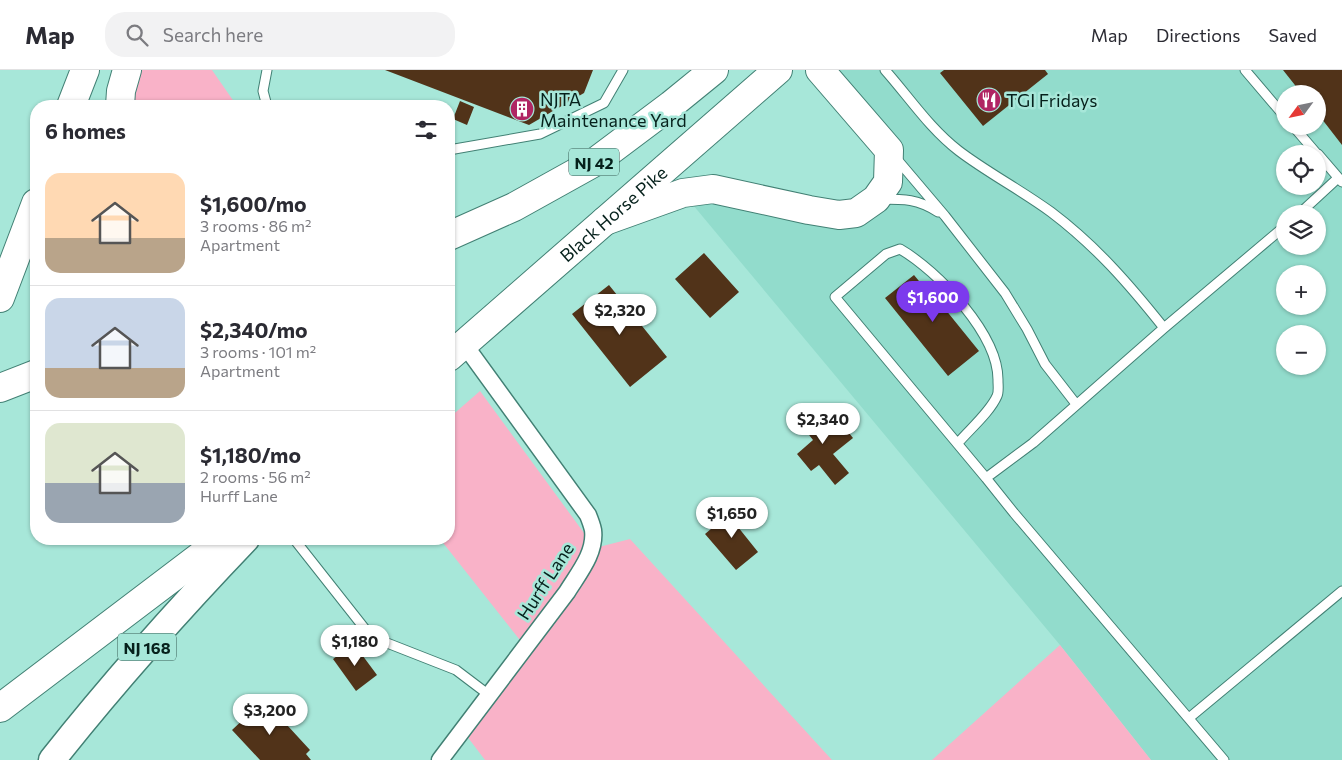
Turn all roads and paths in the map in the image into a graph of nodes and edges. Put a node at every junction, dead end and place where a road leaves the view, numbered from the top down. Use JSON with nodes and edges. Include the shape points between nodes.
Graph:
{"nodes":[{"id":1,"x":84,"y":70,"type":"edge"},
{"id":2,"x":127,"y":70,"type":"edge"},
{"id":3,"x":267,"y":70,"type":"edge"},
{"id":4,"x":622,"y":70,"type":"edge"},
{"id":5,"x":714,"y":70,"type":"edge"},
{"id":6,"x":778,"y":70,"type":"edge"},
{"id":7,"x":820,"y":70,"type":"edge"},
{"id":8,"x":885,"y":70,"type":"edge"},
{"id":9,"x":1245,"y":70,"type":"edge"},
{"id":10,"x":73,"y":100,"type":"edge"},
{"id":11,"x":120,"y":100,"type":"edge"},
{"id":12,"x":265,"y":100,"type":"edge"},
{"id":13,"x":1276,"y":106,"type":"edge"},
{"id":14,"x":1301,"y":135,"type":"edge"},
{"id":15,"x":1309,"y":145,"type":"edge"},
{"id":16,"x":455,"y":149,"type":"edge"},
{"id":17,"x":888,"y":150,"type":"junction"},
{"id":18,"x":1326,"y":164,"type":"edge"},
{"id":19,"x":1340,"y":180,"type":"edge"},
{"id":20,"x":876,"y":199,"type":"junction"},
{"id":21,"x":1310,"y":205,"type":"edge"},
{"id":22,"x":945,"y":216,"type":"junction"},
{"id":23,"x":30,"y":219,"type":"edge"},
{"id":24,"x":605,"y":220,"type":"junction"},
{"id":25,"x":455,"y":233,"type":"edge"},
{"id":26,"x":1276,"y":234,"type":"edge"},
{"id":27,"x":0,"y":298,"type":"edge"},
{"id":28,"x":1164,"y":328,"type":"junction"},
{"id":29,"x":456,"y":351,"type":"edge"},
{"id":30,"x":30,"y":376,"type":"edge"},
{"id":31,"x":0,"y":388,"type":"edge"},
{"id":32,"x":1076,"y":404,"type":"junction"},
{"id":33,"x":958,"y":443,"type":"junction"},
{"id":34,"x":986,"y":478,"type":"junction"},
{"id":35,"x":215,"y":545,"type":"edge"},
{"id":36,"x":240,"y":545,"type":"edge"},
{"id":37,"x":299,"y":545,"type":"edge"},
{"id":38,"x":1342,"y":591,"type":"edge"},
{"id":39,"x":489,"y":695,"type":"junction"},
{"id":40,"x":0,"y":708,"type":"edge"},
{"id":41,"x":1189,"y":718,"type":"junction"},
{"id":42,"x":52,"y":760,"type":"edge"},
{"id":43,"x":440,"y":760,"type":"edge"},
{"id":44,"x":1224,"y":760,"type":"edge"}],
"edges":[{"from":1,"to":10,"type":"highway"},
{"from":2,"to":11,"type":"highway"},
{"from":3,"to":12,"type":"lane","via":[[263,91]]},
{"from":4,"to":16,"type":"lane","via":[[604,104],[540,134]]},
{"from":5,"to":25,"type":"highway","number":"NJ 42","via":[[595,162],[514,207]]},
{"from":6,"to":24,"type":"highway","name":"Black Horse Pike","number":"NJ 42"},
{"from":7,"to":17,"type":"highway"},
{"from":8,"to":28,"type":"lane","via":[[936,131],[958,150],[1052,212],[1107,260]]},
{"from":9,"to":13,"type":"lane"},
{"from":14,"to":15,"type":"lane"},
{"from":17,"to":20,"type":"highway","via":[[888,182]]},
{"from":17,"to":22,"type":"lane"},
{"from":18,"to":19,"type":"lane"},
{"from":19,"to":21,"type":"lane"},
{"from":20,"to":22,"type":"lane","via":[[904,199],[924,204]]},
{"from":20,"to":24,"type":"highway","via":[[856,213],[839,215],[713,189],[683,194]]},
{"from":22,"to":32,"type":"lane","via":[[1005,293],[1045,364]]},
{"from":23,"to":27,"type":"highway"},
{"from":24,"to":29,"type":"highway","name":"Black Horse Pike","number":"NJ 42"},
{"from":26,"to":28,"type":"lane"},
{"from":28,"to":32,"type":"lane"},
{"from":29,"to":39,"type":"street","name":"Hurff Lane","via":[[588,515],[593,532],[585,564]]},
{"from":30,"to":31,"type":"highway"},
{"from":32,"to":34,"type":"lane"},
{"from":33,"to":33,"type":"lane","via":[[998,394],[996,363],[987,339],[964,306],[933,273],[900,249],[886,254],[836,297]]},
{"from":33,"to":34,"type":"lane"},
{"from":34,"to":41,"type":"lane"},
{"from":35,"to":40,"type":"highway"},
{"from":36,"to":42,"type":"main road","number":"NJ 168","via":[[182,606]]},
{"from":37,"to":39,"type":"lane","via":[[365,629],[382,641],[456,670]]},
{"from":38,"to":41,"type":"lane"},
{"from":39,"to":43,"type":"street","name":"Hurff Lane"},
{"from":41,"to":44,"type":"lane"}]}
